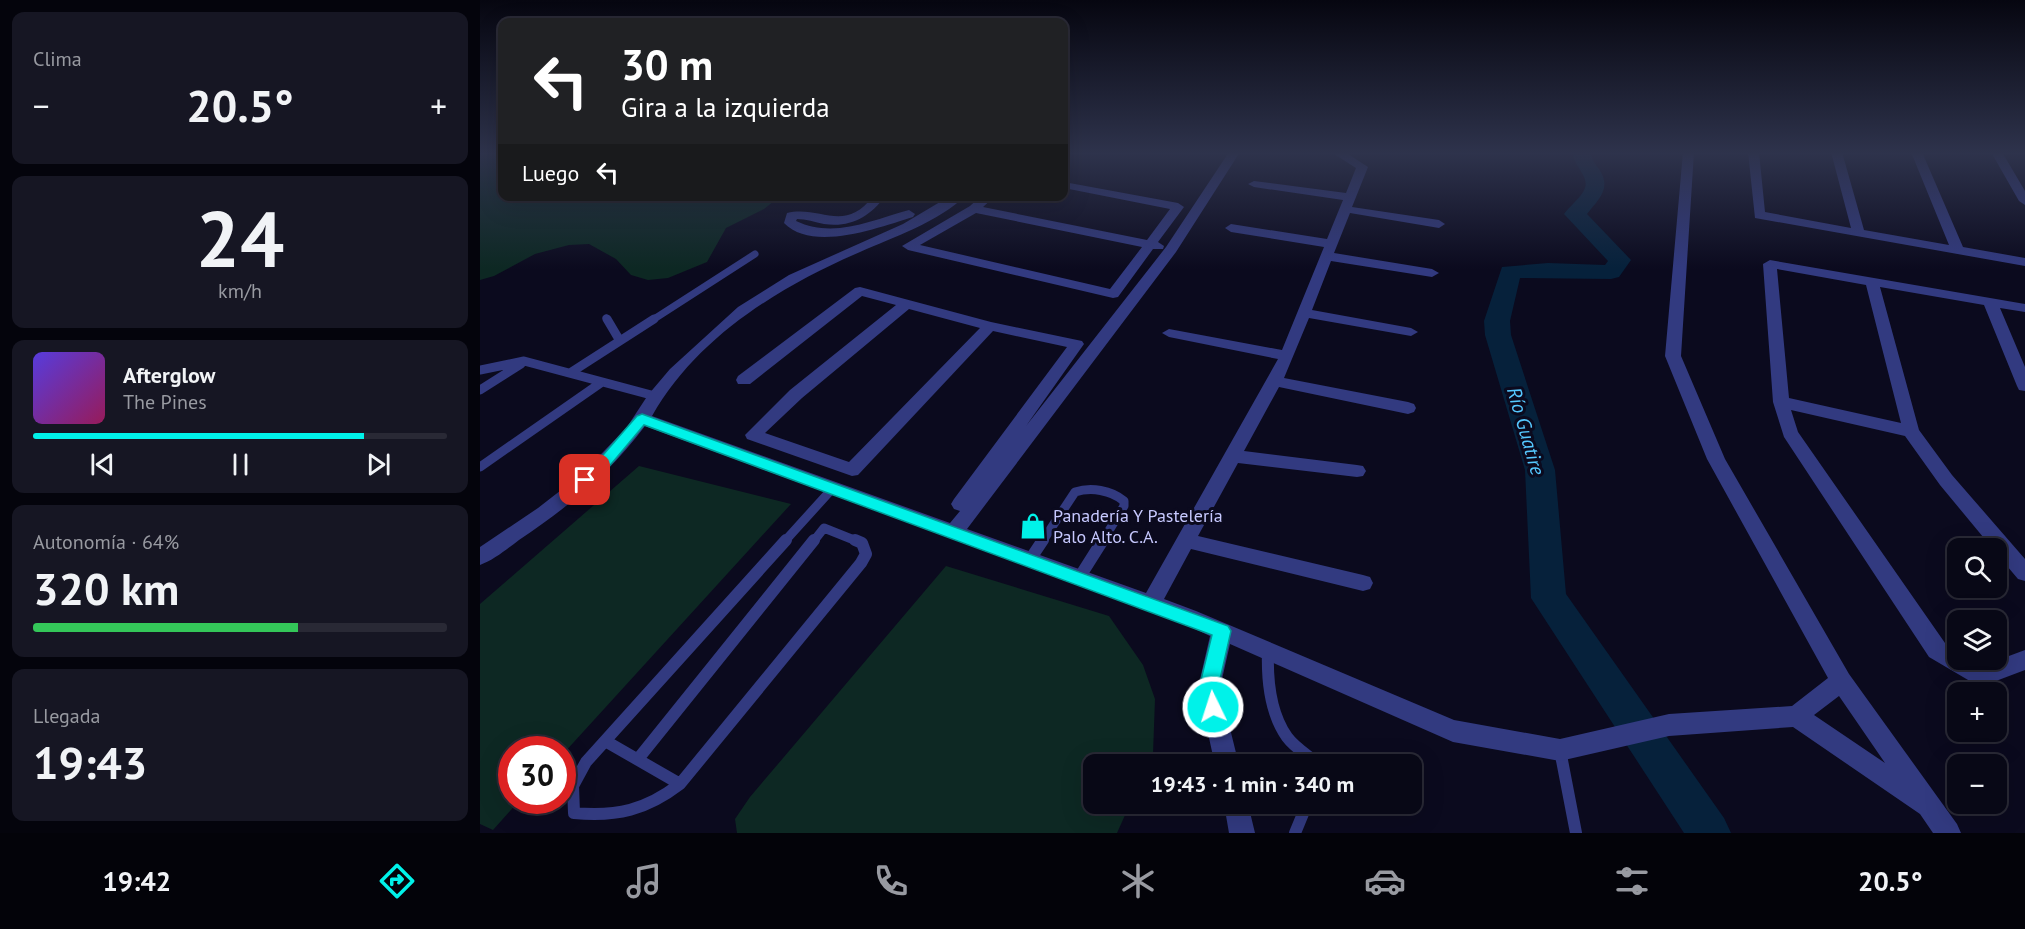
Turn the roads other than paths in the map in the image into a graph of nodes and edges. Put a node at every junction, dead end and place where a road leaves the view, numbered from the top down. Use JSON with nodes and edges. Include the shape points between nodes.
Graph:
{"nodes":[{"id":1,"x":1094,"y":191,"type":"edge"},
{"id":2,"x":1209,"y":191,"type":"edge"},
{"id":3,"x":1288,"y":191,"type":"edge"},
{"id":4,"x":1352,"y":191,"type":"edge"},
{"id":5,"x":1686,"y":191,"type":"edge"},
{"id":6,"x":1757,"y":191,"type":"edge"},
{"id":7,"x":1847,"y":191,"type":"edge"},
{"id":8,"x":1933,"y":191,"type":"edge"},
{"id":9,"x":874,"y":201,"type":"edge"},
{"id":10,"x":952,"y":201,"type":"edge"},
{"id":11,"x":983,"y":201,"type":"edge"},
{"id":12,"x":1347,"y":203,"type":"junction"},
{"id":13,"x":942,"y":207,"type":"junction"},
{"id":14,"x":974,"y":209,"type":"junction"},
{"id":15,"x":1439,"y":224,"type":"dead end"},
{"id":16,"x":1231,"y":228,"type":"dead end"},
{"id":17,"x":1859,"y":233,"type":"junction"},
{"id":18,"x":1150,"y":244,"type":"junction"},
{"id":19,"x":1171,"y":249,"type":"junction"},
{"id":20,"x":1329,"y":250,"type":"junction"},
{"id":21,"x":1958,"y":250,"type":"junction"},
{"id":22,"x":754,"y":254,"type":"dead end"},
{"id":23,"x":2025,"y":262,"type":"edge"},
{"id":24,"x":1432,"y":273,"type":"dead end"},
{"id":25,"x":1872,"y":282,"type":"junction"},
{"id":26,"x":1990,"y":302,"type":"junction"},
{"id":27,"x":906,"y":304,"type":"junction"},
{"id":28,"x":2025,"y":308,"type":"edge"},
{"id":29,"x":1304,"y":313,"type":"junction"},
{"id":30,"x":606,"y":318,"type":"dead end"},
{"id":31,"x":990,"y":326,"type":"junction"},
{"id":32,"x":1411,"y":332,"type":"dead end"},
{"id":33,"x":1169,"y":333,"type":"dead end"},
{"id":34,"x":620,"y":341,"type":"junction"},
{"id":35,"x":1287,"y":356,"type":"junction"},
{"id":36,"x":524,"y":361,"type":"junction"},
{"id":37,"x":480,"y":370,"type":"edge"},
{"id":38,"x":570,"y":374,"type":"junction"},
{"id":39,"x":744,"y":380,"type":"dead end"},
{"id":40,"x":1275,"y":381,"type":"junction"},
{"id":41,"x":602,"y":382,"type":"junction"},
{"id":42,"x":2025,"y":386,"type":"edge"},
{"id":43,"x":480,"y":390,"type":"edge"},
{"id":44,"x":655,"y":396,"type":"junction"},
{"id":45,"x":1780,"y":402,"type":"junction"},
{"id":46,"x":1408,"y":408,"type":"dead end"},
{"id":47,"x":642,"y":419,"type":"junction"},
{"id":48,"x":1911,"y":431,"type":"junction"},
{"id":49,"x":1231,"y":456,"type":"junction"},
{"id":50,"x":480,"y":467,"type":"edge"},
{"id":51,"x":852,"y":470,"type":"junction"},
{"id":52,"x":1357,"y":471,"type":"dead end"},
{"id":53,"x":832,"y":489,"type":"junction"},
{"id":54,"x":960,"y":504,"type":"dead end"},
{"id":55,"x":805,"y":520,"type":"junction"},
{"id":56,"x":824,"y":528,"type":"junction"},
{"id":57,"x":953,"y":533,"type":"junction"},
{"id":58,"x":1185,"y":540,"type":"junction"},
{"id":59,"x":480,"y":557,"type":"edge"},
{"id":60,"x":1029,"y":561,"type":"junction"},
{"id":61,"x":2025,"y":573,"type":"edge"},
{"id":62,"x":1079,"y":578,"type":"junction"},
{"id":63,"x":1363,"y":583,"type":"dead end"},
{"id":64,"x":1151,"y":603,"type":"junction"},
{"id":65,"x":1222,"y":631,"type":"junction"},
{"id":66,"x":1268,"y":651,"type":"junction"},
{"id":67,"x":2025,"y":660,"type":"edge"},
{"id":68,"x":1841,"y":681,"type":"junction"},
{"id":69,"x":1796,"y":716,"type":"junction"},
{"id":70,"x":607,"y":742,"type":"junction"},
{"id":71,"x":1560,"y":750,"type":"junction"},
{"id":72,"x":1224,"y":754,"type":"edge"},
{"id":73,"x":1306,"y":754,"type":"edge"},
{"id":74,"x":638,"y":759,"type":"junction"},
{"id":75,"x":680,"y":783,"type":"junction"},
{"id":76,"x":1931,"y":810,"type":"junction"},
{"id":77,"x":1238,"y":814,"type":"edge"},
{"id":78,"x":1303,"y":814,"type":"edge"},
{"id":79,"x":1242,"y":833,"type":"edge"},
{"id":80,"x":1295,"y":833,"type":"edge"},
{"id":81,"x":1576,"y":833,"type":"edge"},
{"id":82,"x":1948,"y":833,"type":"edge"}],
"edges":[{"from":1,"to":18,"type":"street","via":[[1178,207]]},
{"from":2,"to":19,"type":"street"},
{"from":3,"to":12,"type":"street"},
{"from":4,"to":12,"type":"street"},
{"from":5,"to":68,"type":"street","via":[[1673,357],[1716,459]]},
{"from":6,"to":17,"type":"street","via":[[1759,216]]},
{"from":7,"to":17,"type":"street"},
{"from":8,"to":21,"type":"street"},
{"from":9,"to":13,"type":"street","via":[[851,219],[837,221],[798,215],[791,216],[790,223],[805,229],[843,232]]},
{"from":10,"to":13,"type":"street"},
{"from":11,"to":14,"type":"street"},
{"from":12,"to":15,"type":"street"},
{"from":12,"to":20,"type":"street"},
{"from":13,"to":44,"type":"street","via":[[766,294],[743,310]]},
{"from":14,"to":18,"type":"street"},
{"from":14,"to":18,"type":"street","via":[[908,246],[1113,294]]},
{"from":16,"to":20,"type":"street"},
{"from":17,"to":21,"type":"street"},
{"from":18,"to":19,"type":"street"},
{"from":19,"to":57,"type":"street"},
{"from":20,"to":24,"type":"street"},
{"from":20,"to":29,"type":"street"},
{"from":21,"to":23,"type":"street"},
{"from":22,"to":34,"type":"lane"},
{"from":25,"to":26,"type":"street"},
{"from":25,"to":45,"type":"street","via":[[1770,264]]},
{"from":25,"to":48,"type":"street"},
{"from":26,"to":28,"type":"street"},
{"from":26,"to":42,"type":"street"},
{"from":27,"to":31,"type":"street"},
{"from":27,"to":39,"type":"street","via":[[860,291]]},
{"from":27,"to":51,"type":"street","via":[[796,394],[753,435]]},
{"from":29,"to":32,"type":"street"},
{"from":29,"to":35,"type":"street"},
{"from":30,"to":34,"type":"lane"},
{"from":31,"to":51,"type":"street"},
{"from":31,"to":54,"type":"street","via":[[1077,344]]},
{"from":33,"to":35,"type":"street"},
{"from":34,"to":38,"type":"lane"},
{"from":35,"to":40,"type":"street"},
{"from":36,"to":37,"type":"lane"},
{"from":36,"to":38,"type":"lane"},
{"from":36,"to":43,"type":"lane"},
{"from":38,"to":41,"type":"lane"},
{"from":40,"to":46,"type":"street"},
{"from":40,"to":49,"type":"street"},
{"from":41,"to":44,"type":"lane"},
{"from":41,"to":50,"type":"lane"},
{"from":44,"to":47,"type":"street"},
{"from":45,"to":48,"type":"street"},
{"from":45,"to":67,"type":"street","via":[[1790,432],[1938,650],[1980,677]]},
{"from":47,"to":53,"type":"street"},
{"from":47,"to":59,"type":"street","via":[[602,465],[551,508]]},
{"from":48,"to":61,"type":"street","via":[[1946,480]]},
{"from":49,"to":52,"type":"street"},
{"from":49,"to":58,"type":"street"},
{"from":51,"to":53,"type":"street"},
{"from":53,"to":55,"type":"lane"},
{"from":53,"to":57,"type":"street"},
{"from":55,"to":56,"type":"lane"},
{"from":55,"to":70,"type":"lane"},
{"from":56,"to":74,"type":"lane"},
{"from":56,"to":75,"type":"lane","via":[[862,543],[866,554]]},
{"from":57,"to":60,"type":"street"},
{"from":58,"to":63,"type":"street"},
{"from":58,"to":64,"type":"street"},
{"from":60,"to":62,"type":"street"},
{"from":60,"to":62,"type":"lane","via":[[1075,492],[1090,489],[1121,497],[1124,506]]},
{"from":62,"to":64,"type":"street"},
{"from":64,"to":65,"type":"street"},
{"from":65,"to":66,"type":"street"},
{"from":65,"to":72,"type":"street","via":[[1209,688]]},
{"from":66,"to":71,"type":"street","via":[[1454,730]]},
{"from":66,"to":73,"type":"lane","via":[[1266,675],[1278,720],[1288,738]]},
{"from":68,"to":69,"type":"street"},
{"from":68,"to":76,"type":"street"},
{"from":69,"to":71,"type":"street","via":[[1669,725]]},
{"from":69,"to":76,"type":"street"},
{"from":70,"to":74,"type":"lane"},
{"from":70,"to":75,"type":"lane","via":[[575,779],[570,797],[574,813],[616,813],[635,808],[654,802]]},
{"from":71,"to":81,"type":"lane"},
{"from":74,"to":75,"type":"lane"},
{"from":76,"to":82,"type":"street"},
{"from":77,"to":79,"type":"street"},
{"from":78,"to":80,"type":"lane"}]}
